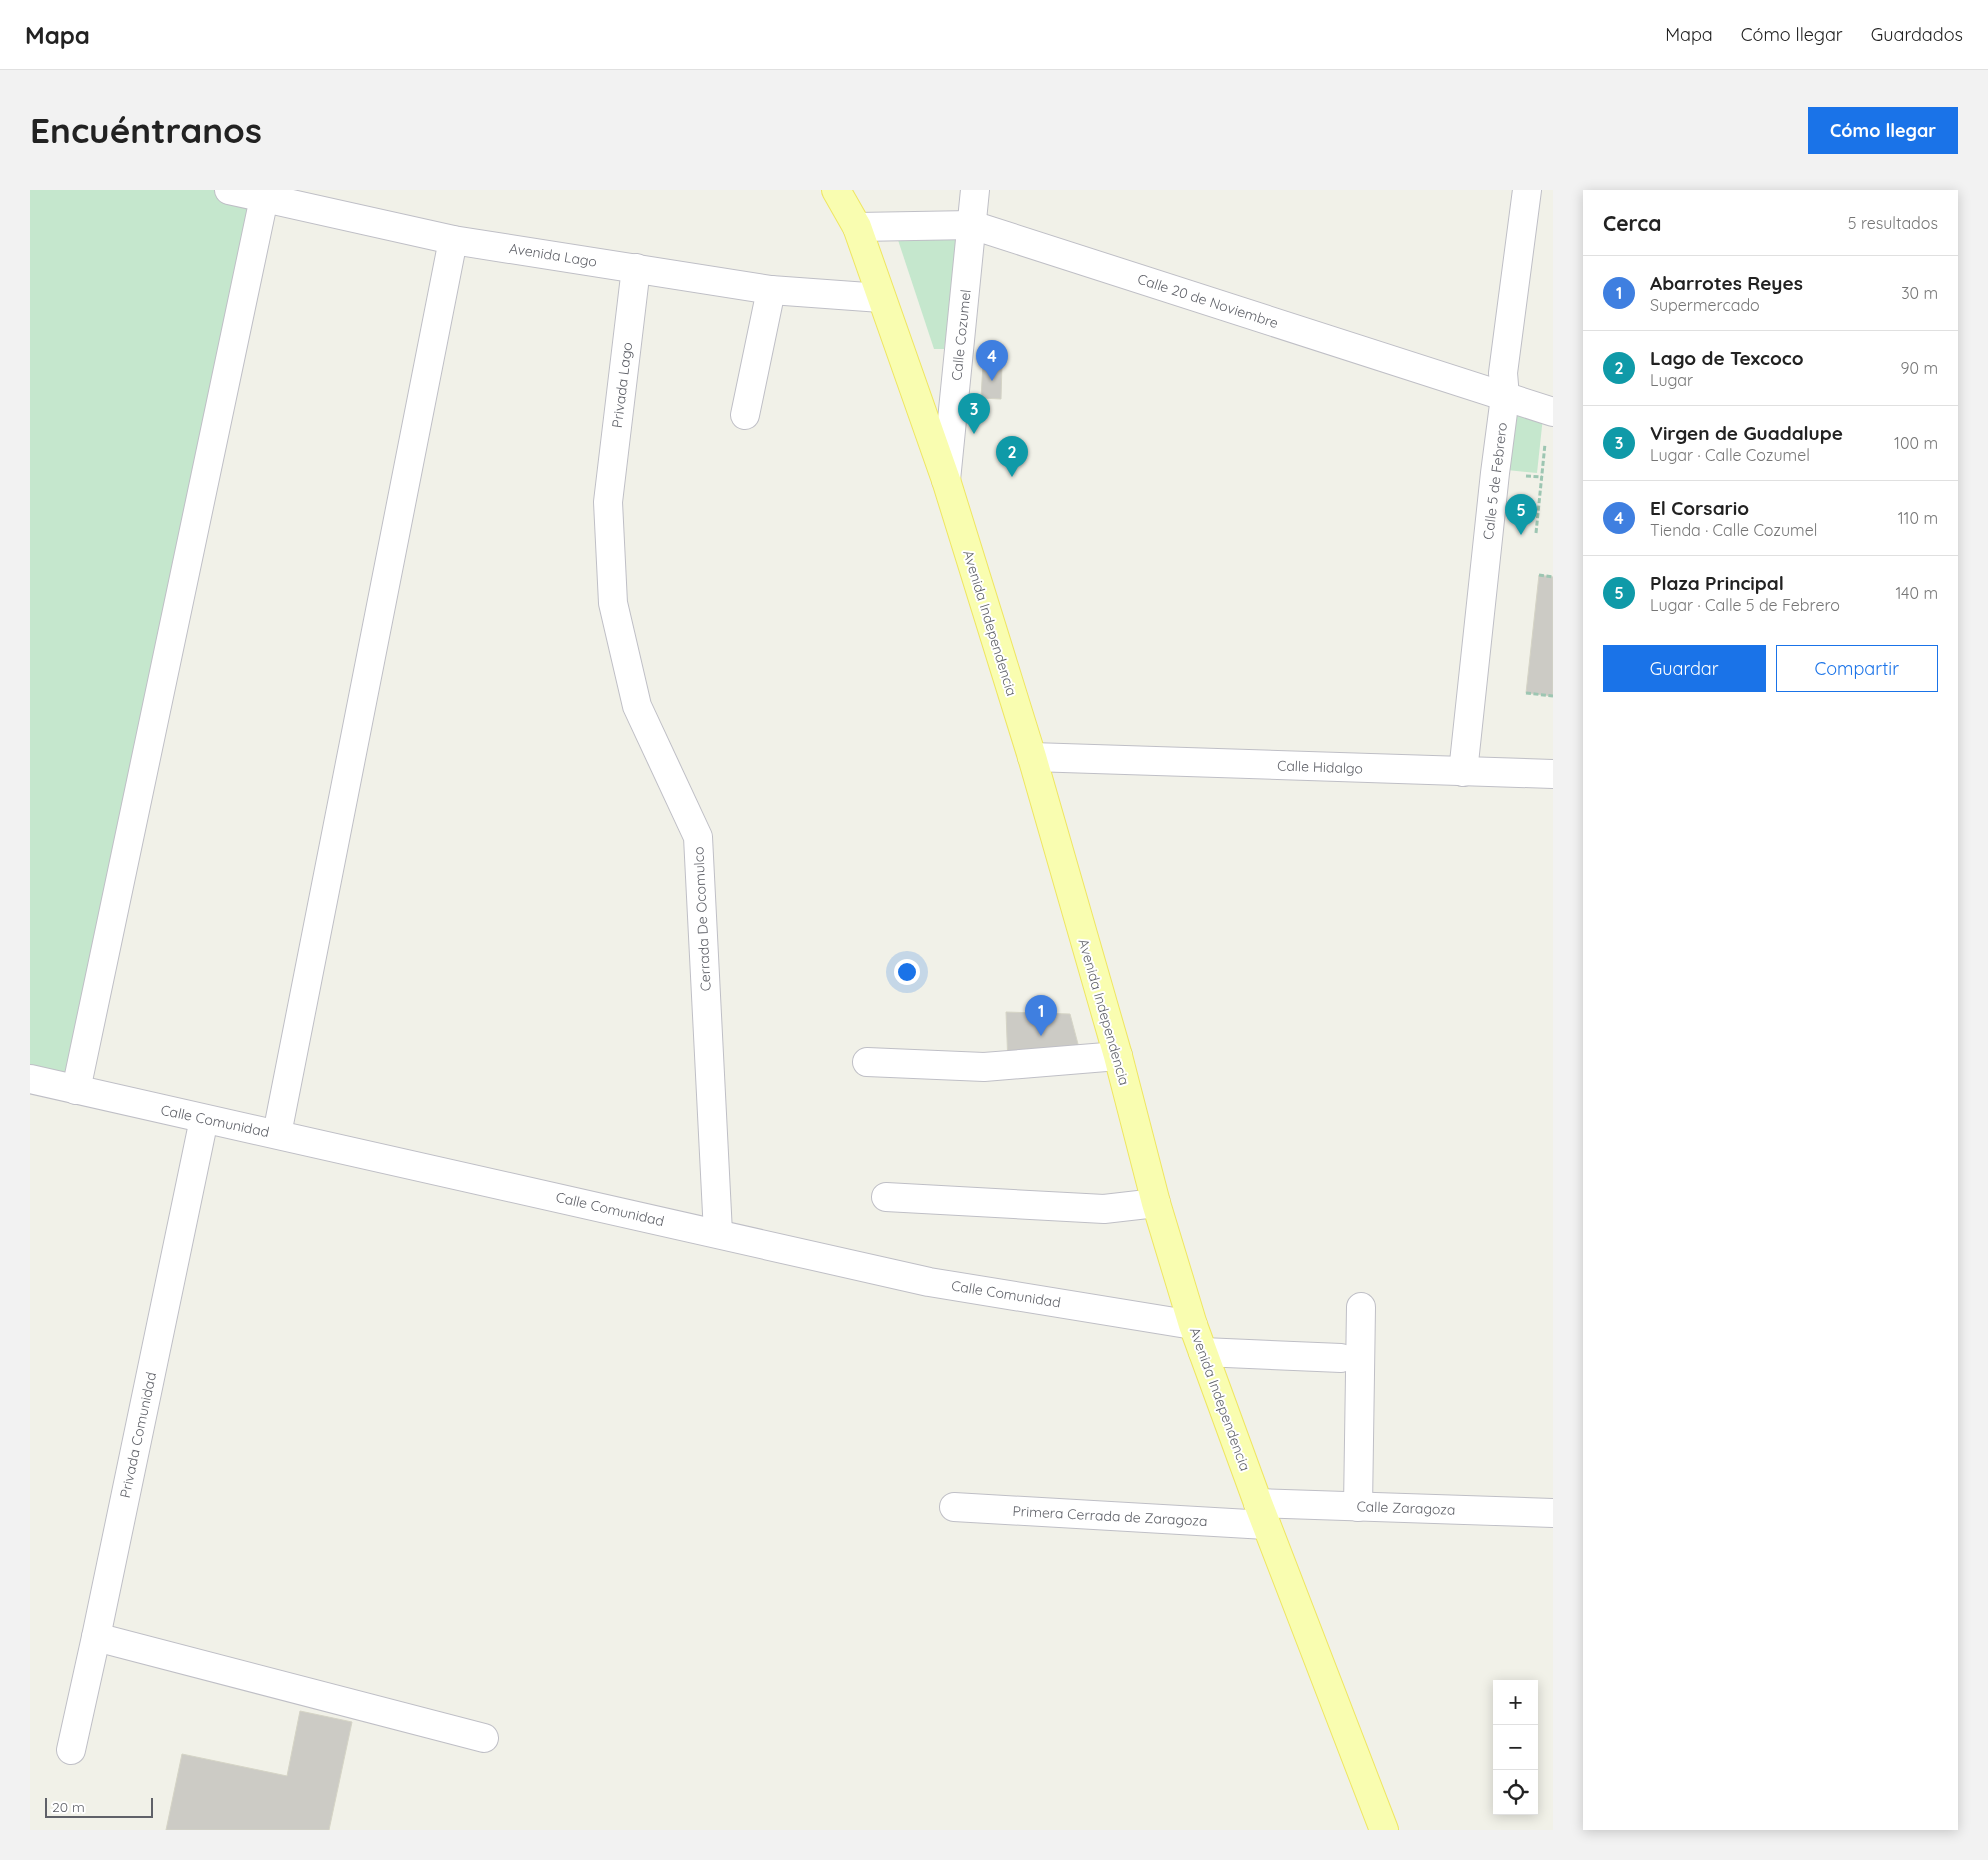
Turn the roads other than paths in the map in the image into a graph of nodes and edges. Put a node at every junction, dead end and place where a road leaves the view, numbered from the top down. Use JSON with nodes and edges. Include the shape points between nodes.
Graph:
{"nodes":[{"id":1,"x":229,"y":190,"type":"edge"},
{"id":2,"x":836,"y":190,"type":"edge"},
{"id":3,"x":975,"y":190,"type":"edge"},
{"id":4,"x":1527,"y":190,"type":"edge"},
{"id":5,"x":264,"y":198,"type":"junction"},
{"id":6,"x":972,"y":225,"type":"junction"},
{"id":7,"x":857,"y":227,"type":"junction"},
{"id":8,"x":453,"y":240,"type":"junction"},
{"id":9,"x":636,"y":268,"type":"junction"},
{"id":10,"x":771,"y":290,"type":"junction"},
{"id":11,"x":881,"y":298,"type":"junction"},
{"id":12,"x":1505,"y":397,"type":"junction"},
{"id":13,"x":1551,"y":412,"type":"edge"},
{"id":14,"x":745,"y":414,"type":"dead end"},
{"id":15,"x":946,"y":480,"type":"junction"},
{"id":16,"x":608,"y":502,"type":"joint"},
{"id":17,"x":1032,"y":757,"type":"junction"},
{"id":18,"x":1463,"y":772,"type":"junction"},
{"id":19,"x":1553,"y":774,"type":"edge"},
{"id":20,"x":1118,"y":1056,"type":"junction"},
{"id":21,"x":867,"y":1062,"type":"dead end"},
{"id":22,"x":30,"y":1079,"type":"edge"},
{"id":23,"x":76,"y":1090,"type":"junction"},
{"id":24,"x":204,"y":1119,"type":"junction"},
{"id":25,"x":277,"y":1134,"type":"junction"},
{"id":26,"x":886,"y":1197,"type":"dead end"},
{"id":27,"x":1156,"y":1204,"type":"junction"},
{"id":28,"x":718,"y":1233,"type":"junction"},
{"id":29,"x":1362,"y":1307,"type":"dead end"},
{"id":30,"x":1193,"y":1325,"type":"junction"},
{"id":31,"x":1203,"y":1352,"type":"junction"},
{"id":32,"x":1341,"y":1358,"type":"dead end"},
{"id":33,"x":1358,"y":1506,"type":"junction"},
{"id":34,"x":954,"y":1507,"type":"dead end"},
{"id":35,"x":1553,"y":1513,"type":"edge"},
{"id":36,"x":1262,"y":1514,"type":"junction"},
{"id":37,"x":96,"y":1637,"type":"junction"},
{"id":38,"x":484,"y":1738,"type":"dead end"},
{"id":39,"x":71,"y":1750,"type":"dead end"},
{"id":40,"x":1384,"y":1830,"type":"edge"}],
"edges":[{"from":1,"to":5,"type":"street","name":"Avenida Lago"},
{"from":2,"to":7,"type":"main road","name":"Avenida Independencia"},
{"from":3,"to":6,"type":"street","name":"Calle Cozumel"},
{"from":4,"to":12,"type":"street","name":"Calle 5 de Febrero","via":[[1503,373]]},
{"from":5,"to":8,"type":"street","name":"Avenida Lago"},
{"from":5,"to":23,"type":"street"},
{"from":6,"to":7,"type":"street","name":"Calle 20 de Noviembre"},
{"from":6,"to":12,"type":"street","name":"Calle 20 de Noviembre"},
{"from":6,"to":15,"type":"street","name":"Calle Cozumel"},
{"from":7,"to":11,"type":"main road","name":"Avenida Independencia"},
{"from":8,"to":9,"type":"street","name":"Avenida Lago"},
{"from":8,"to":25,"type":"street"},
{"from":9,"to":10,"type":"street","name":"Avenida Lago"},
{"from":9,"to":16,"type":"street","name":"Privada Lago"},
{"from":10,"to":11,"type":"street","name":"Avenida Lago"},
{"from":10,"to":14,"type":"street"},
{"from":11,"to":15,"type":"main road","name":"Avenida Independencia"},
{"from":12,"to":13,"type":"street","name":"Calle 20 de Noviembre"},
{"from":12,"to":18,"type":"street","name":"Calle 5 de Febrero"},
{"from":15,"to":17,"type":"main road","name":"Avenida Independencia"},
{"from":16,"to":28,"type":"street","name":"Cerrada De Ocomulco","via":[[613,603],[637,706],[698,837]]},
{"from":17,"to":18,"type":"street","name":"Calle Hidalgo"},
{"from":17,"to":20,"type":"main road","name":"Avenida Independencia"},
{"from":18,"to":19,"type":"street","name":"Calle Hidalgo"},
{"from":20,"to":21,"type":"street","via":[[984,1067]]},
{"from":20,"to":27,"type":"main road","name":"Avenida Independencia"},
{"from":22,"to":23,"type":"street","name":"Calle Comunidad"},
{"from":23,"to":24,"type":"street","name":"Calle Comunidad"},
{"from":24,"to":25,"type":"street","name":"Calle Comunidad"},
{"from":24,"to":37,"type":"street","name":"Privada Comunidad"},
{"from":25,"to":28,"type":"street","name":"Calle Comunidad"},
{"from":26,"to":27,"type":"street","via":[[1104,1209]]},
{"from":27,"to":30,"type":"main road","name":"Avenida Independencia"},
{"from":28,"to":30,"type":"street","name":"Calle Comunidad","via":[[929,1282]]},
{"from":29,"to":33,"type":"street"},
{"from":30,"to":31,"type":"main road","name":"Avenida Independencia"},
{"from":31,"to":32,"type":"street"},
{"from":31,"to":36,"type":"main road","name":"Avenida Independencia"},
{"from":33,"to":35,"type":"street","name":"Calle Zaragoza"},
{"from":33,"to":36,"type":"street","name":"Calle Zaragoza"},
{"from":34,"to":36,"type":"street","name":"Primera Cerrada de Zaragoza"},
{"from":36,"to":40,"type":"main road","name":"Avenida Independencia"},
{"from":37,"to":38,"type":"street"},
{"from":37,"to":39,"type":"street","name":"Privada Comunidad"}]}
